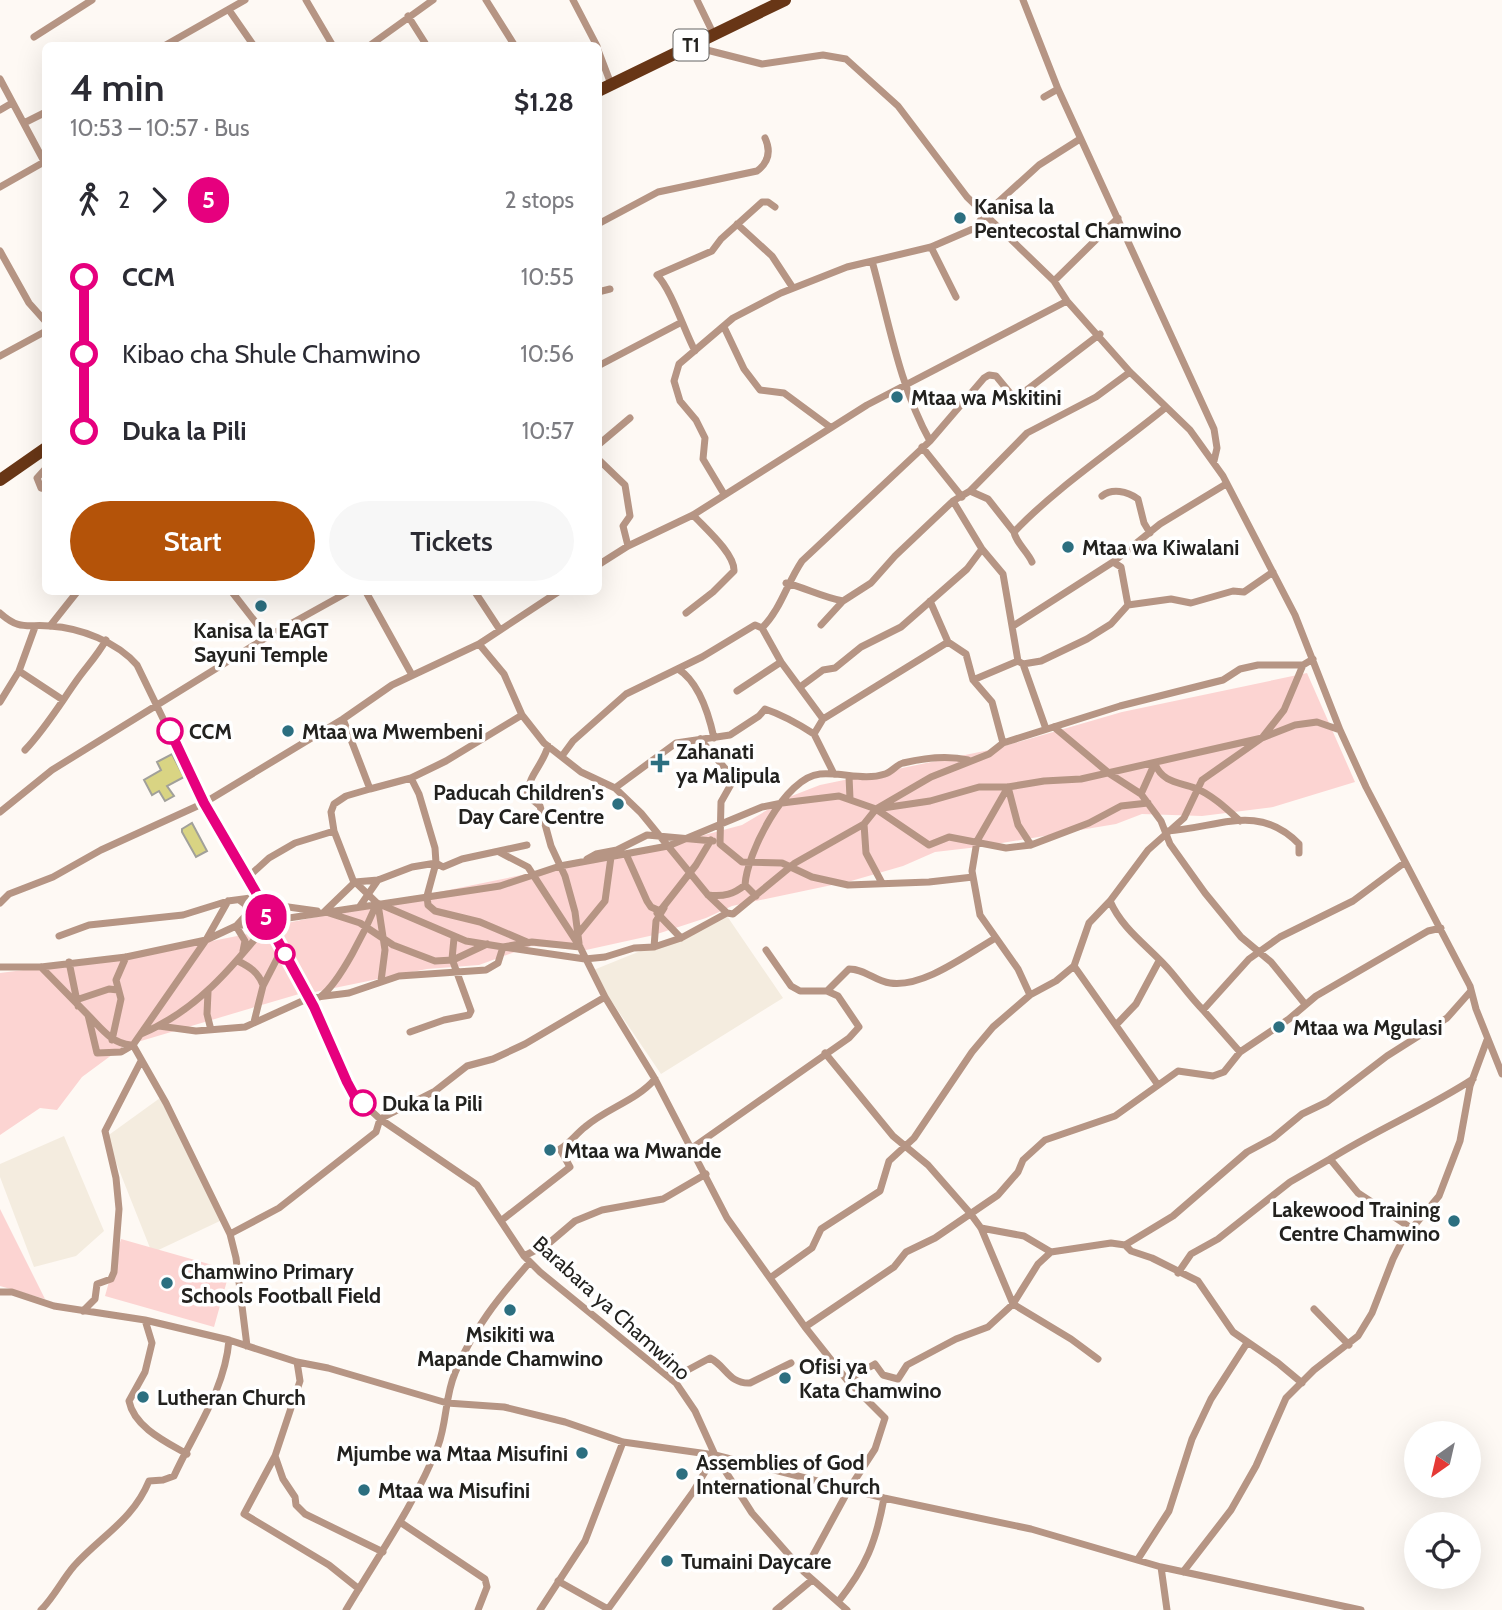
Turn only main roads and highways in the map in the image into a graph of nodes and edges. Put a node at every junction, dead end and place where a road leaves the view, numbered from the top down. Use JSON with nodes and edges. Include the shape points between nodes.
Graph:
{"nodes":[{"id":1,"x":785,"y":0,"type":"edge"},
{"id":2,"x":602,"y":89,"type":"edge"},
{"id":3,"x":42,"y":451,"type":"edge"},
{"id":4,"x":0,"y":480,"type":"edge"}],
"edges":[{"from":1,"to":2,"type":"highway","number":"T1"},
{"from":3,"to":4,"type":"highway"}]}
